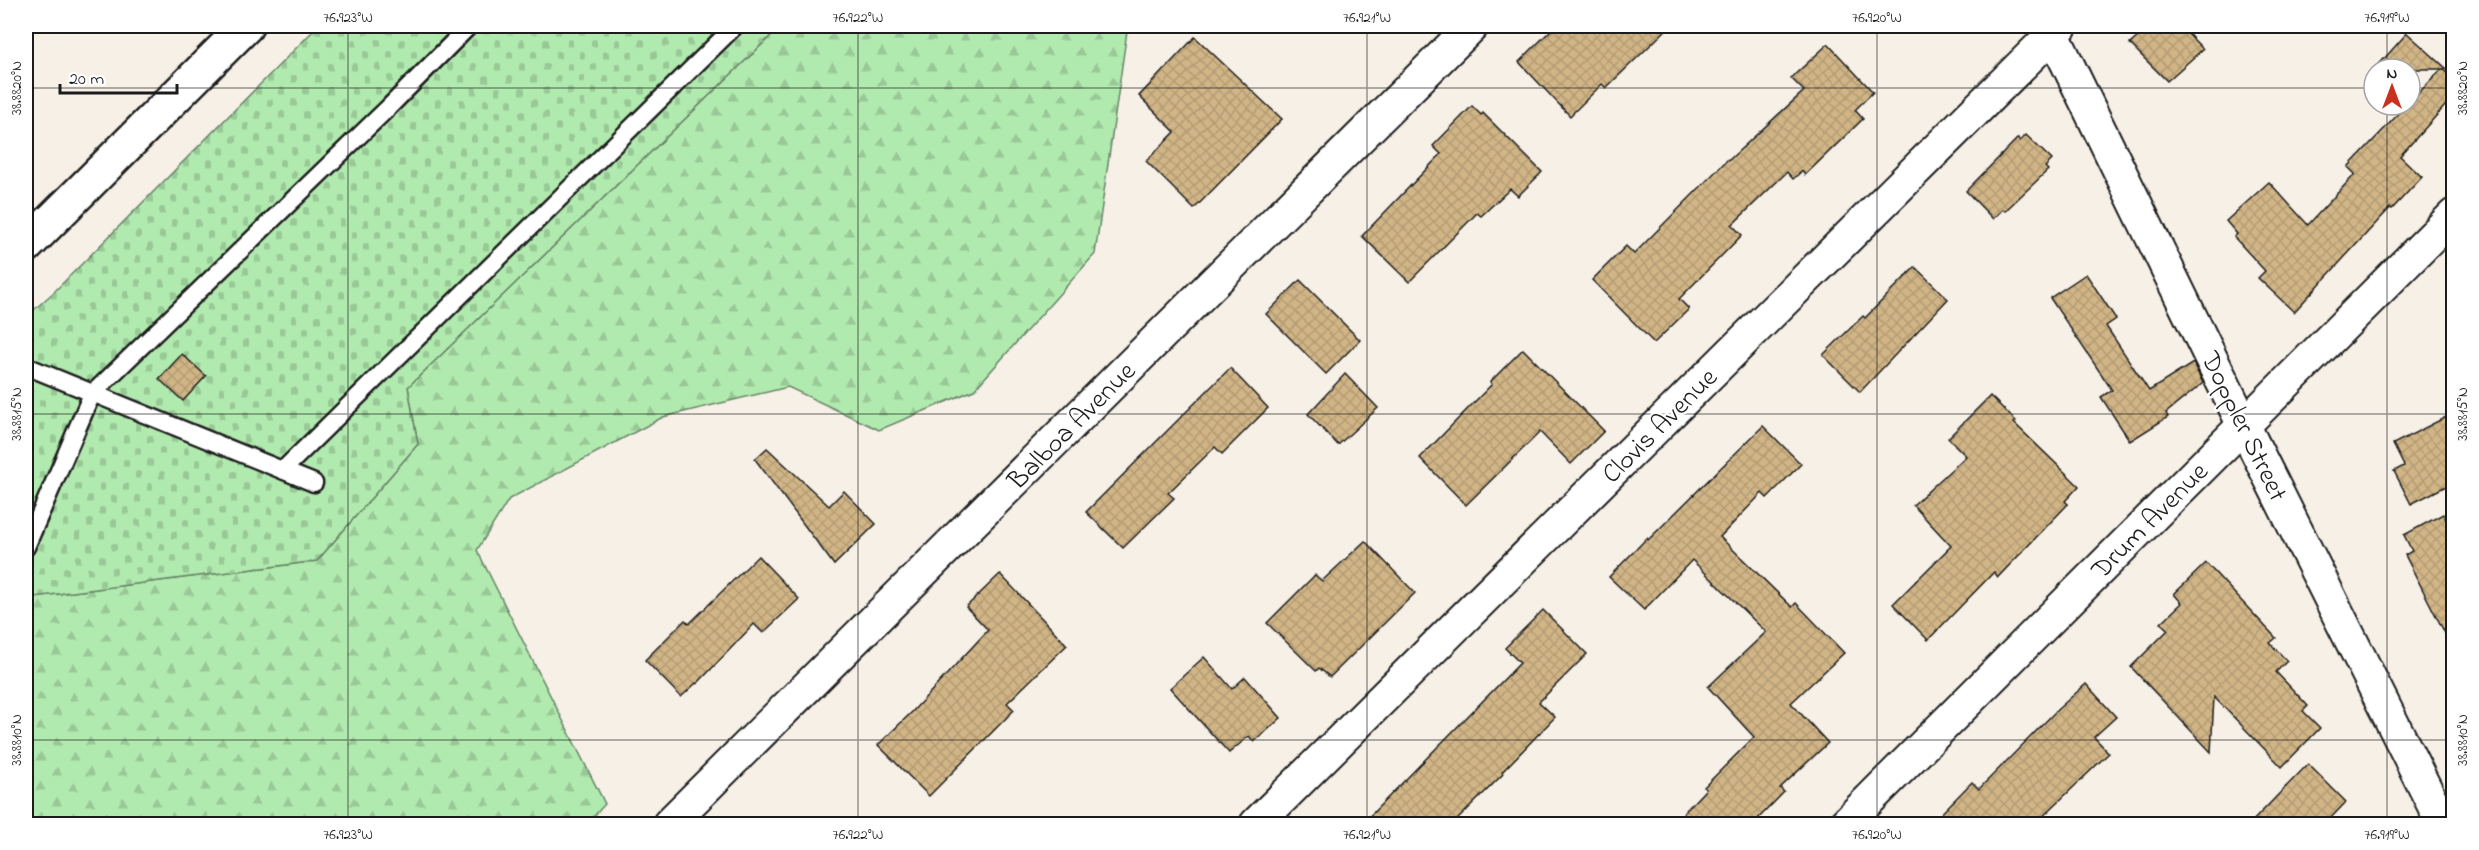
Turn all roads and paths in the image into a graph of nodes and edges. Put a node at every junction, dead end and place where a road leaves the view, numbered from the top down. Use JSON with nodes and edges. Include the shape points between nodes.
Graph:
{"nodes":[{"id":1,"x":246,"y":26,"type":"edge"},
{"id":2,"x":469,"y":26,"type":"edge"},
{"id":3,"x":735,"y":26,"type":"edge"},
{"id":4,"x":1472,"y":26,"type":"edge"},
{"id":5,"x":2055,"y":28,"type":"edge"},
{"id":6,"x":2454,"y":215,"type":"edge"},
{"id":7,"x":26,"y":246,"type":"edge"},
{"id":8,"x":26,"y":366,"type":"edge"},
{"id":9,"x":92,"y":394,"type":"junction"},
{"id":10,"x":2244,"y":424,"type":"junction"},
{"id":11,"x":283,"y":470,"type":"junction"},
{"id":12,"x":314,"y":483,"type":"dead end"},
{"id":13,"x":26,"y":547,"type":"edge"},
{"id":14,"x":669,"y":825,"type":"edge"},
{"id":15,"x":1256,"y":825,"type":"edge"},
{"id":16,"x":1845,"y":825,"type":"edge"},
{"id":17,"x":2443,"y":825,"type":"edge"}],
"edges":[{"from":1,"to":7,"type":"main road"},
{"from":2,"to":9,"type":"lane"},
{"from":3,"to":11,"type":"lane"},
{"from":4,"to":14,"type":"street","name":"Balboa Avenue"},
{"from":5,"to":10,"type":"street","name":"Doppler Street"},
{"from":5,"to":15,"type":"street","name":"Clovis Avenue"},
{"from":6,"to":10,"type":"street","name":"Drum Avenue"},
{"from":8,"to":9,"type":"lane"},
{"from":9,"to":11,"type":"lane"},
{"from":9,"to":13,"type":"lane"},
{"from":10,"to":16,"type":"street","name":"Drum Avenue"},
{"from":10,"to":17,"type":"street","name":"Doppler Street"},
{"from":11,"to":12,"type":"lane"}]}
